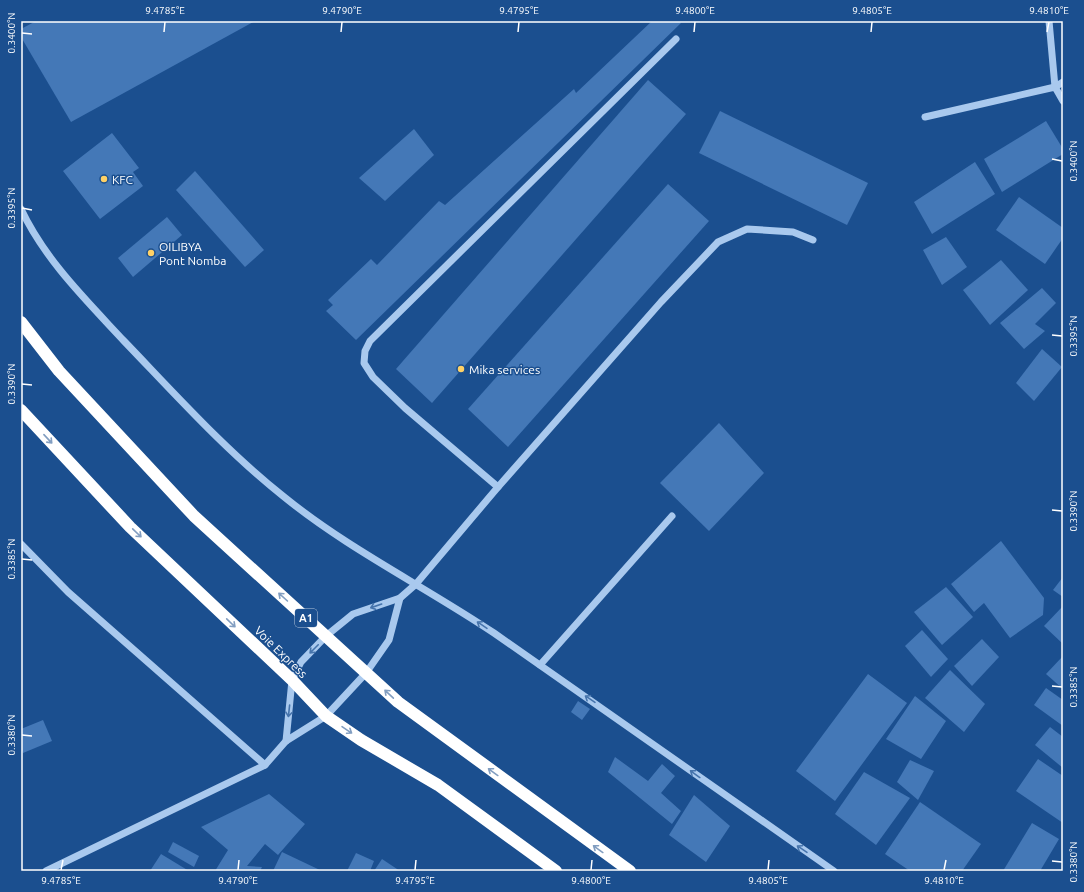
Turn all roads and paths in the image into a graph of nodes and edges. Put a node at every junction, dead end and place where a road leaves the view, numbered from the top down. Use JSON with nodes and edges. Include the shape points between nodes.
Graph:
{"nodes":[{"id":1,"x":1049,"y":21,"type":"edge"},
{"id":2,"x":676,"y":39,"type":"dead end"},
{"id":3,"x":1063,"y":82,"type":"edge"},
{"id":4,"x":1055,"y":87,"type":"junction"},
{"id":5,"x":1063,"y":101,"type":"edge"},
{"id":6,"x":925,"y":117,"type":"dead end"},
{"id":7,"x":21,"y":209,"type":"edge"},
{"id":8,"x":813,"y":240,"type":"dead end"},
{"id":9,"x":21,"y":322,"type":"edge"},
{"id":10,"x":21,"y":410,"type":"edge"},
{"id":11,"x":498,"y":488,"type":"junction"},
{"id":12,"x":672,"y":516,"type":"dead end"},
{"id":13,"x":21,"y":544,"type":"edge"},
{"id":14,"x":416,"y":584,"type":"junction"},
{"id":15,"x":400,"y":598,"type":"junction"},
{"id":16,"x":326,"y":636,"type":"junction"},
{"id":17,"x":540,"y":665,"type":"junction"},
{"id":18,"x":366,"y":673,"type":"junction"},
{"id":19,"x":292,"y":680,"type":"junction"},
{"id":20,"x":326,"y":716,"type":"junction"},
{"id":21,"x":286,"y":741,"type":"junction"},
{"id":22,"x":265,"y":764,"type":"junction"},
{"id":23,"x":46,"y":871,"type":"edge"},
{"id":24,"x":556,"y":871,"type":"edge"},
{"id":25,"x":630,"y":871,"type":"edge"},
{"id":26,"x":834,"y":871,"type":"edge"}],
"edges":[{"from":1,"to":4,"type":"street"},
{"from":2,"to":11,"type":"street","via":[[370,341],[365,351],[364,363],[373,378]]},
{"from":3,"to":4,"type":"street"},
{"from":4,"to":5,"type":"street"},
{"from":4,"to":6,"type":"street"},
{"from":7,"to":14,"type":"street","via":[[28,224],[70,283],[201,422],[282,496],[332,533]]},
{"from":8,"to":11,"type":"street","via":[[793,232],[747,229],[718,242],[661,302]]},
{"from":16,"to":9,"type":"highway","number":"A1","one_way":true,"via":[[194,516],[59,371]]},
{"from":10,"to":19,"type":"highway","name":"Voie Express","one_way":true,"via":[[130,527]]},
{"from":11,"to":14,"type":"street"},
{"from":12,"to":17,"type":"street"},
{"from":13,"to":22,"type":"street","via":[[68,592]]},
{"from":14,"to":15,"type":"street"},
{"from":17,"to":14,"type":"street","one_way":true,"via":[[456,607]]},
{"from":15,"to":16,"type":"street","one_way":true,"via":[[353,614]]},
{"from":15,"to":18,"type":"street","via":[[389,640]]},
{"from":16,"to":18,"type":"highway","number":"A1"},
{"from":16,"to":19,"type":"street","one_way":true,"via":[[301,662]]},
{"from":26,"to":17,"type":"street","one_way":true},
{"from":18,"to":20,"type":"street"},
{"from":25,"to":18,"type":"highway","number":"A1","one_way":true,"via":[[404,707]]},
{"from":19,"to":20,"type":"highway","name":"Voie Express"},
{"from":19,"to":21,"type":"street","one_way":true},
{"from":20,"to":21,"type":"street"},
{"from":20,"to":24,"type":"highway","name":"Voie Express","one_way":true,"via":[[361,740],[438,785]]},
{"from":21,"to":22,"type":"street"},
{"from":22,"to":23,"type":"street"}]}
